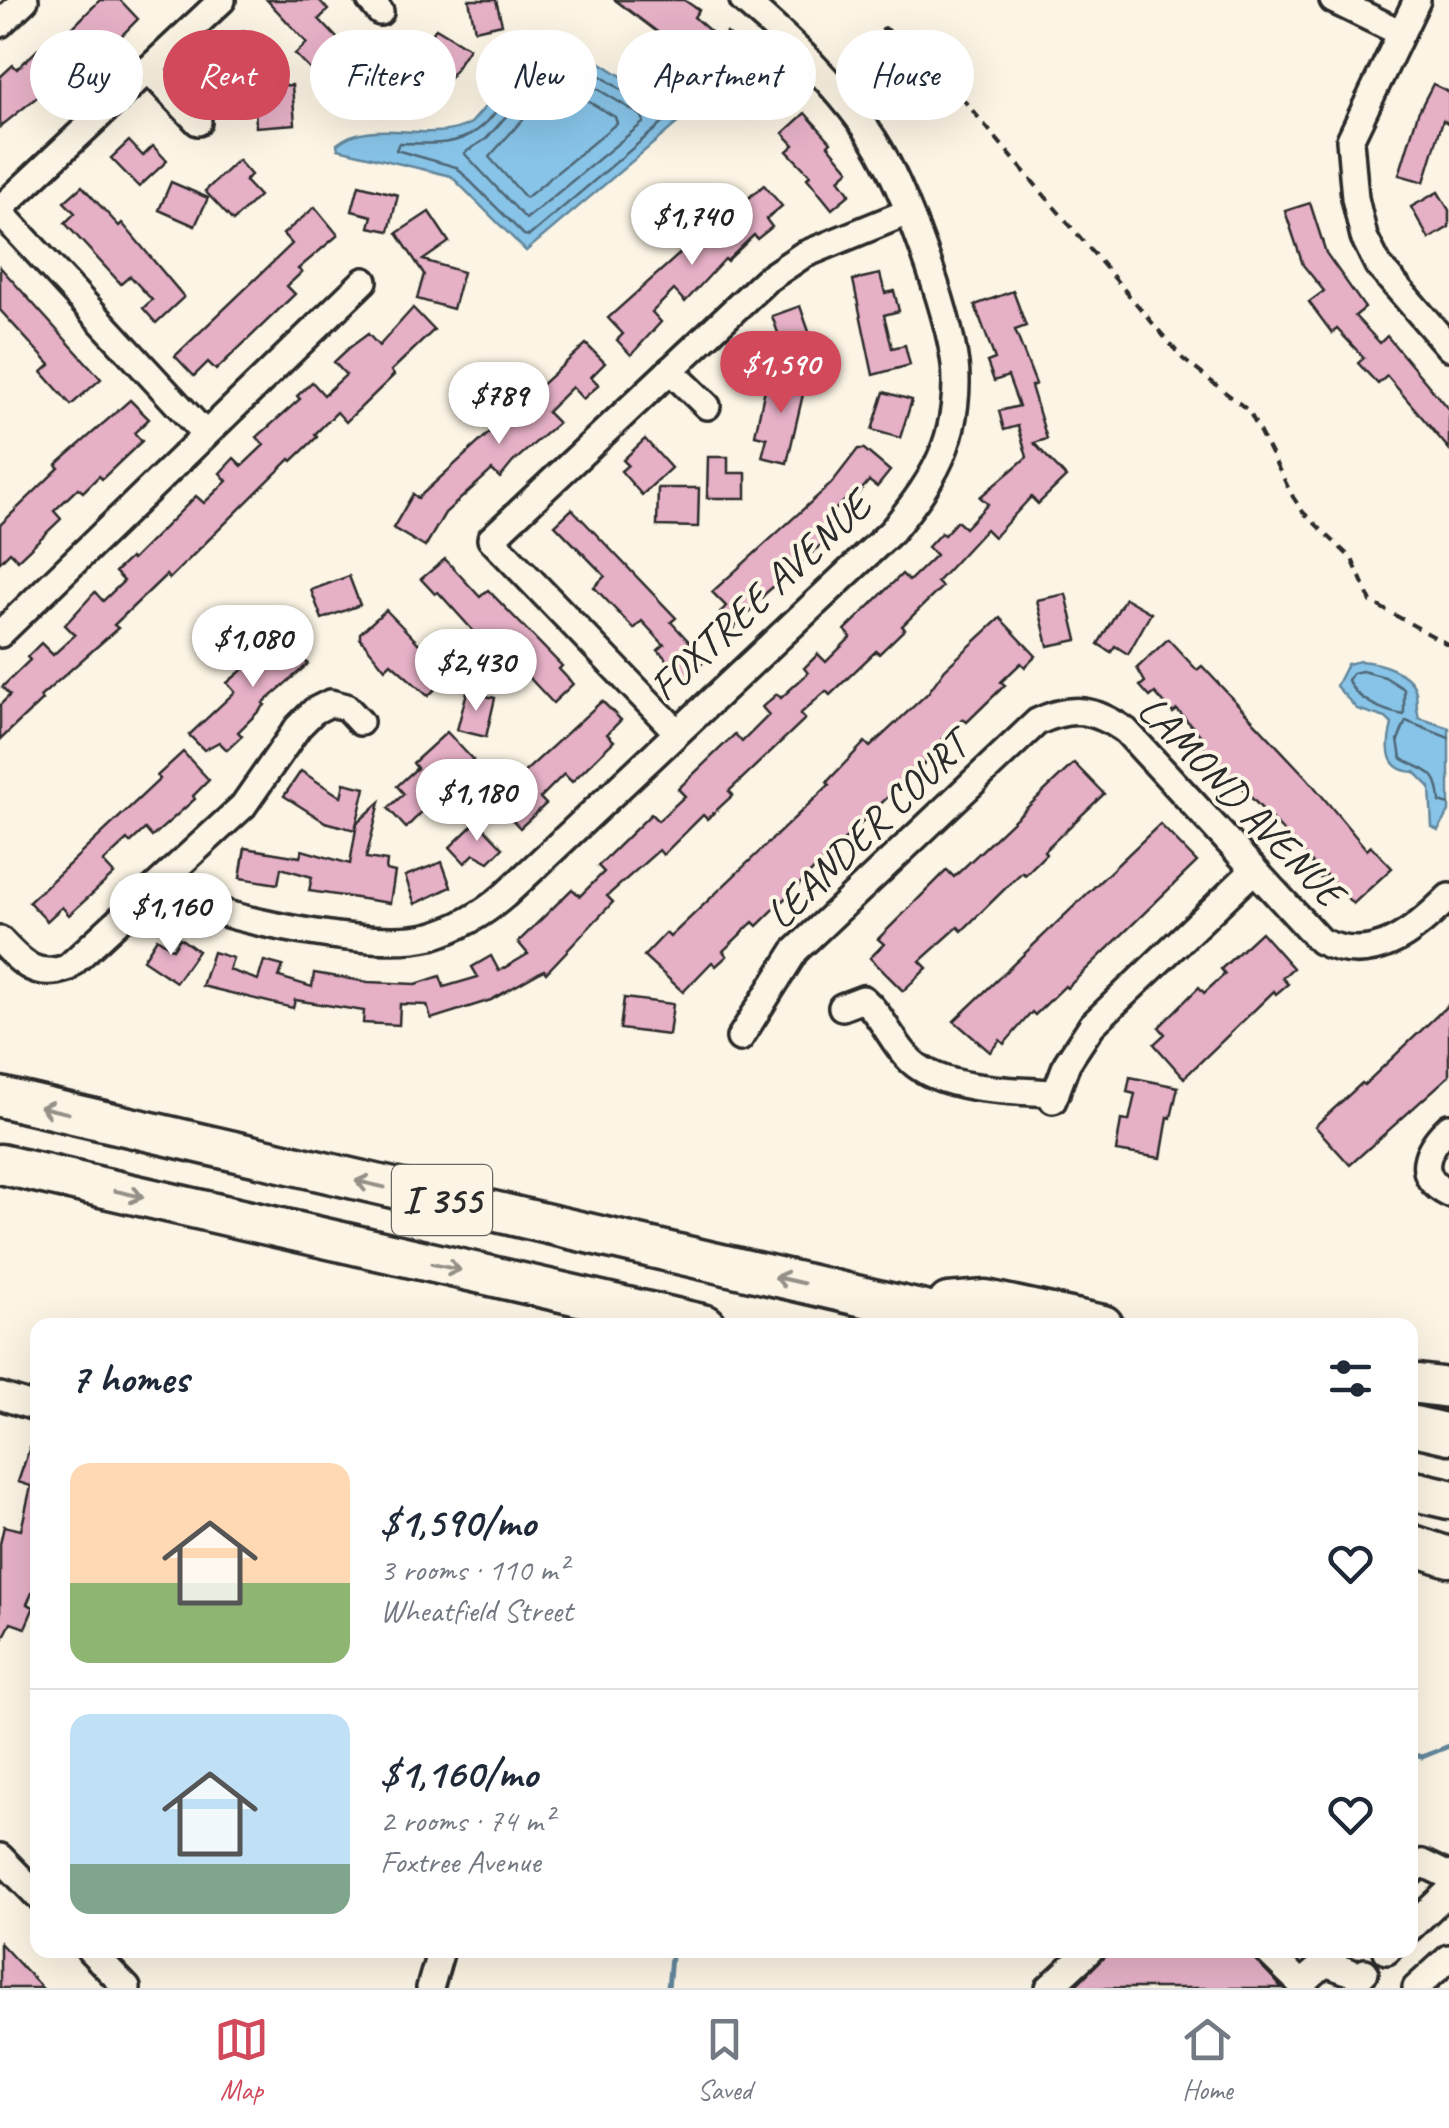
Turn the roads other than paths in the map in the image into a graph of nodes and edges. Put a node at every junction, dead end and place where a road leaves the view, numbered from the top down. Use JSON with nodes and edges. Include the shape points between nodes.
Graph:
{"nodes":[{"id":1,"x":25,"y":0,"type":"edge"},
{"id":2,"x":222,"y":0,"type":"edge"},
{"id":3,"x":744,"y":0,"type":"edge"},
{"id":4,"x":1333,"y":0,"type":"edge"},
{"id":5,"x":1416,"y":0,"type":"edge"},
{"id":6,"x":1364,"y":7,"type":"edge"},
{"id":7,"x":0,"y":24,"type":"edge"},
{"id":8,"x":1400,"y":33,"type":"junction"},
{"id":9,"x":148,"y":69,"type":"junction"},
{"id":10,"x":198,"y":122,"type":"dead end"},
{"id":11,"x":0,"y":210,"type":"edge"},
{"id":12,"x":908,"y":212,"type":"junction"},
{"id":13,"x":364,"y":281,"type":"dead end"},
{"id":14,"x":1449,"y":347,"type":"edge"},
{"id":15,"x":670,"y":370,"type":"junction"},
{"id":16,"x":707,"y":406,"type":"dead end"},
{"id":17,"x":205,"y":434,"type":"junction"},
{"id":18,"x":0,"y":634,"type":"edge"},
{"id":19,"x":1077,"y":709,"type":"joint"},
{"id":20,"x":360,"y":722,"type":"dead end"},
{"id":21,"x":676,"y":731,"type":"junction"},
{"id":22,"x":1253,"y":872,"type":"junction"},
{"id":23,"x":162,"y":884,"type":"junction"},
{"id":24,"x":1449,"y":897,"type":"edge"},
{"id":25,"x":0,"y":940,"type":"edge"},
{"id":26,"x":842,"y":1007,"type":"dead end"},
{"id":27,"x":740,"y":1038,"type":"dead end"},
{"id":28,"x":0,"y":1097,"type":"edge"},
{"id":29,"x":1449,"y":1127,"type":"edge"},
{"id":30,"x":0,"y":1164,"type":"edge"},
{"id":31,"x":1449,"y":1194,"type":"edge"},
{"id":32,"x":906,"y":1306,"type":"junction"},
{"id":33,"x":669,"y":1318,"type":"edge"},
{"id":34,"x":956,"y":1318,"type":"edge"},
{"id":35,"x":1070,"y":1318,"type":"edge"},
{"id":36,"x":1418,"y":1384,"type":"edge"},
{"id":37,"x":1449,"y":1388,"type":"edge"},
{"id":38,"x":0,"y":1396,"type":"edge"},
{"id":39,"x":30,"y":1405,"type":"edge"},
{"id":40,"x":1418,"y":1427,"type":"edge"},
{"id":41,"x":1449,"y":1434,"type":"edge"},
{"id":42,"x":1418,"y":1492,"type":"edge"},
{"id":43,"x":1449,"y":1499,"type":"edge"},
{"id":44,"x":1418,"y":1547,"type":"edge"},
{"id":45,"x":1449,"y":1558,"type":"edge"},
{"id":46,"x":0,"y":1857,"type":"edge"},
{"id":47,"x":1418,"y":1866,"type":"edge"},
{"id":48,"x":1449,"y":1876,"type":"edge"},
{"id":49,"x":30,"y":1888,"type":"edge"},
{"id":50,"x":1449,"y":1891,"type":"edge"},
{"id":51,"x":1418,"y":1920,"type":"edge"},
{"id":52,"x":98,"y":1958,"type":"edge"},
{"id":53,"x":439,"y":1958,"type":"edge"},
{"id":54,"x":1081,"y":1958,"type":"edge"},
{"id":55,"x":1274,"y":1958,"type":"edge"},
{"id":56,"x":1324,"y":1958,"type":"edge"},
{"id":57,"x":1330,"y":1958,"type":"edge"},
{"id":58,"x":1449,"y":1958,"type":"edge"},
{"id":59,"x":1365,"y":1972,"type":"dead end"},
{"id":60,"x":1303,"y":1986,"type":"edge"},
{"id":61,"x":127,"y":1988,"type":"edge"},
{"id":62,"x":430,"y":1988,"type":"edge"},
{"id":63,"x":1049,"y":1988,"type":"edge"},
{"id":64,"x":1416,"y":1988,"type":"edge"}],
"edges":[{"from":1,"to":7,"type":"street"},
{"from":2,"to":9,"type":"street"},
{"from":3,"to":12,"type":"street","name":"FOXTREE AVENUE","via":[[827,81],[875,142]]},
{"from":4,"to":6,"type":"street"},
{"from":5,"to":8,"type":"street"},
{"from":6,"to":8,"type":"street"},
{"from":8,"to":14,"type":"street","via":[[1350,140],[1355,198],[1378,265]]},
{"from":9,"to":10,"type":"street"},
{"from":9,"to":11,"type":"street"},
{"from":11,"to":17,"type":"street"},
{"from":12,"to":15,"type":"street","via":[[784,268]]},
{"from":12,"to":21,"type":"street","name":"FOXTREE AVENUE","via":[[955,365],[945,449],[892,531]]},
{"from":13,"to":17,"type":"street"},
{"from":15,"to":16,"type":"street"},
{"from":15,"to":21,"type":"street","via":[[491,539]]},
{"from":17,"to":18,"type":"street"},
{"from":19,"to":22,"type":"street","name":"LAMOND AVENUE","via":[[1126,731]]},
{"from":19,"to":27,"type":"street","name":"LEANDER COURT","via":[[1037,722],[796,951]]},
{"from":20,"to":23,"type":"street","via":[[346,707],[330,703],[314,711],[243,806]]},
{"from":21,"to":23,"type":"street","name":"FOXTREE AVENUE","via":[[491,907],[426,937],[361,938],[227,914]]},
{"from":22,"to":24,"type":"street","name":"LAMOND AVENUE","via":[[1302,926],[1337,950],[1398,942]]},
{"from":22,"to":26,"type":"street","via":[[1092,1025],[1055,1096],[996,1091],[933,1074],[914,1064],[863,999]]},
{"from":23,"to":25,"type":"street","via":[[80,959],[52,973],[24,965]]},
{"from":32,"to":28,"type":"highway","number":"I 355","one_way":true},
{"from":29,"to":31,"type":"street","via":[[1424,1161],[1428,1177]]},
{"from":30,"to":33,"type":"highway","number":"I 355","one_way":true},
{"from":32,"to":34,"type":"highway","number":"I 355"},
{"from":32,"to":35,"type":"highway","via":[[986,1300]]},
{"from":36,"to":37,"type":"highway"},
{"from":38,"to":39,"type":"street"},
{"from":40,"to":41,"type":"highway"},
{"from":42,"to":43,"type":"highway"},
{"from":44,"to":45,"type":"highway"},
{"from":46,"to":49,"type":"street"},
{"from":47,"to":48,"type":"street"},
{"from":50,"to":51,"type":"street"},
{"from":52,"to":61,"type":"street"},
{"from":53,"to":62,"type":"street"},
{"from":54,"to":63,"type":"street"},
{"from":55,"to":60,"type":"street"},
{"from":56,"to":60,"type":"street"},
{"from":57,"to":59,"type":"street","via":[[1361,1976]]},
{"from":58,"to":64,"type":"street"}]}
